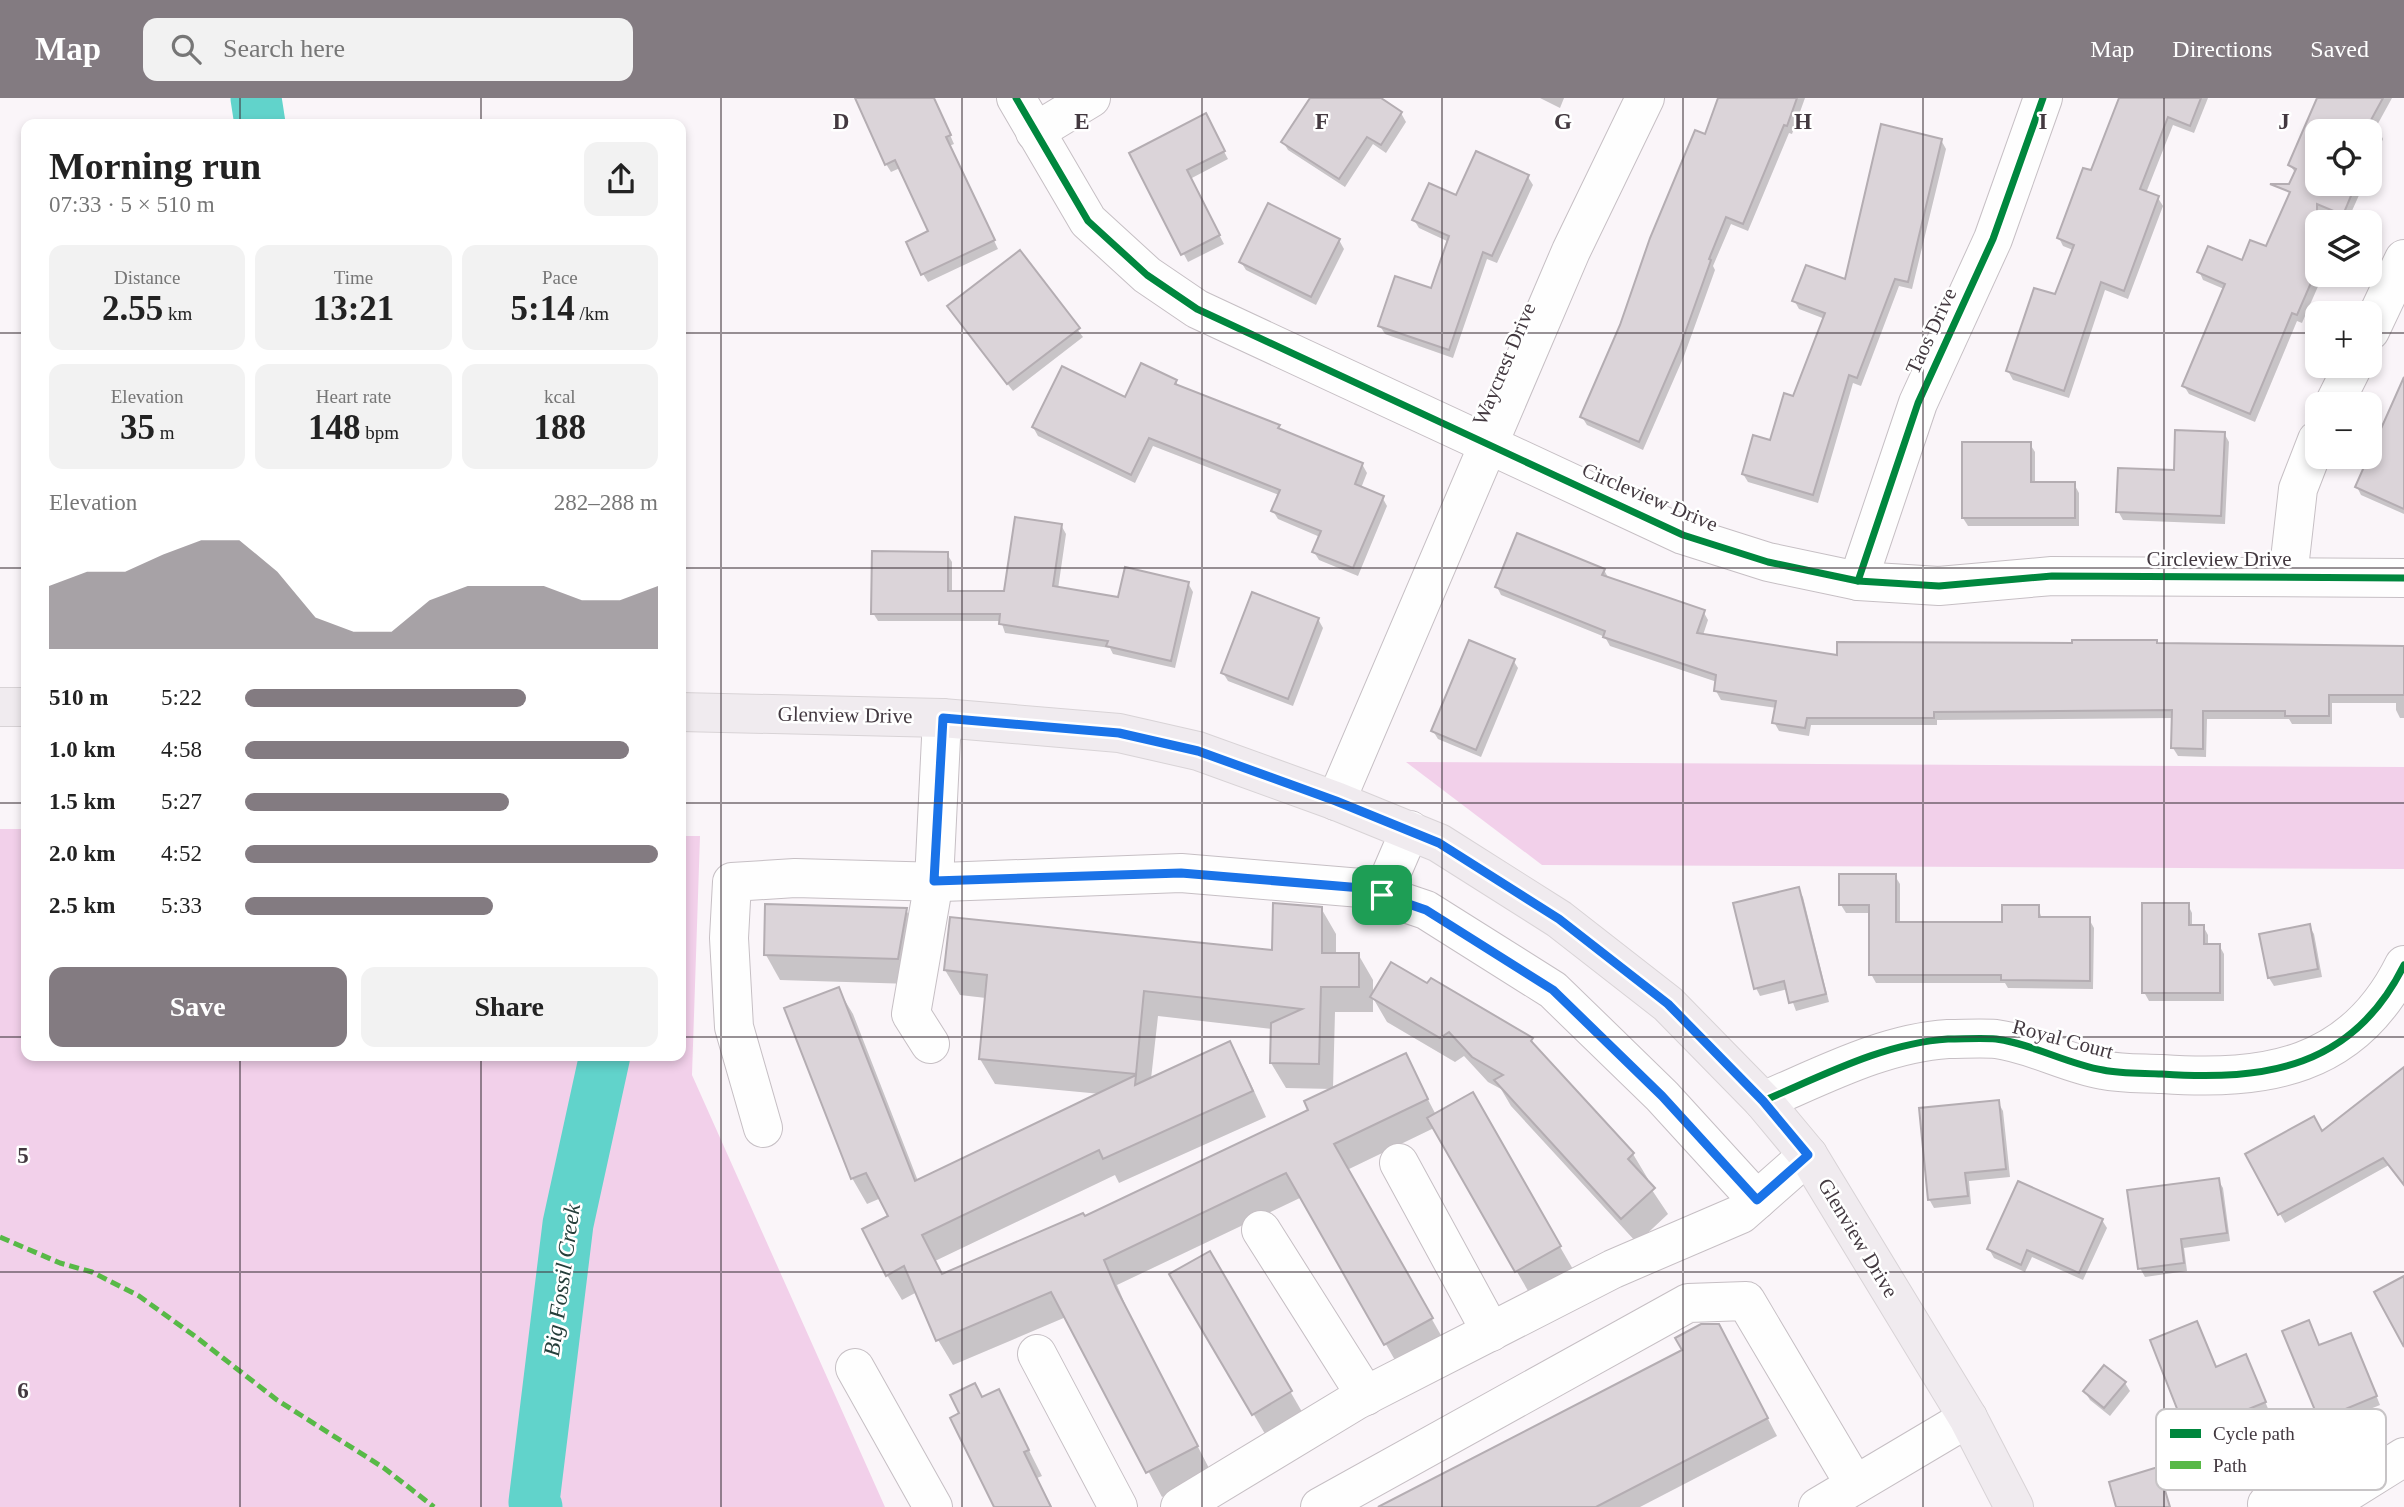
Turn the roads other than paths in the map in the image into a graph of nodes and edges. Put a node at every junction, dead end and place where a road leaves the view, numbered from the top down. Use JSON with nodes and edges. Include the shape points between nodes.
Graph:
{"nodes":[{"id":1,"x":1016,"y":98,"type":"edge"},
{"id":2,"x":1091,"y":98,"type":"edge"},
{"id":3,"x":1645,"y":98,"type":"edge"},
{"id":4,"x":2043,"y":98,"type":"edge"},
{"id":5,"x":1035,"y":132,"type":"junction"},
{"id":6,"x":2404,"y":259,"type":"edge"},
{"id":7,"x":2382,"y":306,"type":"edge"},
{"id":8,"x":1489,"y":444,"type":"junction"},
{"id":9,"x":2306,"y":469,"type":"edge"},
{"id":10,"x":2288,"y":577,"type":"junction"},
{"id":11,"x":2404,"y":578,"type":"edge"},
{"id":12,"x":1858,"y":581,"type":"junction"},
{"id":13,"x":0,"y":706,"type":"edge"},
{"id":14,"x":21,"y":707,"type":"edge"},
{"id":15,"x":686,"y":712,"type":"edge"},
{"id":16,"x":943,"y":718,"type":"junction"},
{"id":17,"x":1336,"y":801,"type":"junction"},
{"id":18,"x":1410,"y":830,"type":"junction"},
{"id":19,"x":934,"y":881,"type":"junction"},
{"id":20,"x":1382,"y":895,"type":"junction"},
{"id":21,"x":2404,"y":965,"type":"edge"},
{"id":22,"x":930,"y":1044,"type":"dead end"},
{"id":23,"x":1763,"y":1101,"type":"junction"},
{"id":24,"x":763,"y":1128,"type":"dead end"},
{"id":25,"x":1808,"y":1155,"type":"junction"},
{"id":26,"x":1399,"y":1163,"type":"dead end"},
{"id":27,"x":1757,"y":1200,"type":"junction"},
{"id":28,"x":1261,"y":1230,"type":"dead end"},
{"id":29,"x":1491,"y":1332,"type":"junction"},
{"id":30,"x":1037,"y":1354,"type":"dead end"},
{"id":31,"x":855,"y":1368,"type":"dead end"},
{"id":32,"x":1366,"y":1396,"type":"junction"},
{"id":33,"x":1968,"y":1418,"type":"junction"},
{"id":34,"x":2404,"y":1457,"type":"edge"},
{"id":35,"x":2386,"y":1468,"type":"edge"},
{"id":36,"x":1855,"y":1485,"type":"junction"},
{"id":37,"x":2351,"y":1490,"type":"edge"},
{"id":38,"x":2267,"y":1504,"type":"dead end"},
{"id":39,"x":933,"y":1507,"type":"edge"},
{"id":40,"x":1118,"y":1507,"type":"edge"},
{"id":41,"x":1180,"y":1507,"type":"edge"},
{"id":42,"x":1320,"y":1507,"type":"edge"},
{"id":43,"x":1818,"y":1507,"type":"edge"},
{"id":44,"x":2014,"y":1507,"type":"edge"}],
"edges":[{"from":1,"to":5,"type":"street","name":"Circleview Drive"},
{"from":2,"to":5,"type":"street"},
{"from":3,"to":8,"type":"street","name":"Waycrest Drive","via":[[1571,251]]},
{"from":4,"to":12,"type":"street","name":"Taos Drive","via":[[1993,239],[1917,403]]},
{"from":5,"to":8,"type":"street","name":"Circleview Drive","via":[[1088,221],[1147,275],[1197,309]]},
{"from":6,"to":7,"type":"street"},
{"from":8,"to":12,"type":"street","name":"Circleview Drive","via":[[1684,535],[1768,562]]},
{"from":8,"to":17,"type":"street","name":"Waycrest Drive"},
{"from":9,"to":10,"type":"street","via":[[2298,489]]},
{"from":10,"to":11,"type":"street","name":"Circleview Drive"},
{"from":10,"to":12,"type":"street","name":"Circleview Drive","via":[[2052,576],[1939,586]]},
{"from":13,"to":14,"type":"main road"},
{"from":15,"to":16,"type":"main road","name":"Glenview Drive"},
{"from":16,"to":17,"type":"main road","name":"Glenview Drive","via":[[1119,733],[1198,751]]},
{"from":16,"to":19,"type":"street"},
{"from":17,"to":18,"type":"main road","name":"Glenview Drive"},
{"from":18,"to":20,"type":"street"},
{"from":18,"to":23,"type":"main road","name":"Glenview Drive","via":[[1439,843],[1559,919],[1668,1004]]},
{"from":19,"to":20,"type":"street","via":[[1181,873],[1362,888]]},
{"from":19,"to":22,"type":"street","via":[[911,1014]]},
{"from":19,"to":24,"type":"street","via":[[795,878],[732,882],[729,938],[734,1027]]},
{"from":20,"to":27,"type":"street","via":[[1426,910],[1553,990],[1662,1096]]},
{"from":21,"to":23,"type":"street","name":"Royal Court","via":[[2376,1009],[2338,1045],[2288,1068],[2197,1077],[2103,1070],[1997,1040],[1946,1040],[1855,1062]]},
{"from":23,"to":25,"type":"main road","name":"Glenview Drive"},
{"from":25,"to":27,"type":"street"},
{"from":25,"to":33,"type":"main road","name":"Glenview Drive"},
{"from":26,"to":29,"type":"street"},
{"from":27,"to":29,"type":"street","via":[[1741,1214],[1613,1269]]},
{"from":28,"to":32,"type":"street"},
{"from":29,"to":32,"type":"street"},
{"from":30,"to":40,"type":"street"},
{"from":31,"to":39,"type":"street"},
{"from":32,"to":41,"type":"street"},
{"from":33,"to":36,"type":"street"},
{"from":33,"to":44,"type":"main road","name":"Glenview Drive"},
{"from":34,"to":35,"type":"street"},
{"from":36,"to":42,"type":"street","via":[[1746,1301],[1688,1303]]},
{"from":36,"to":43,"type":"street"},
{"from":37,"to":38,"type":"street","via":[[2316,1501]]}]}
